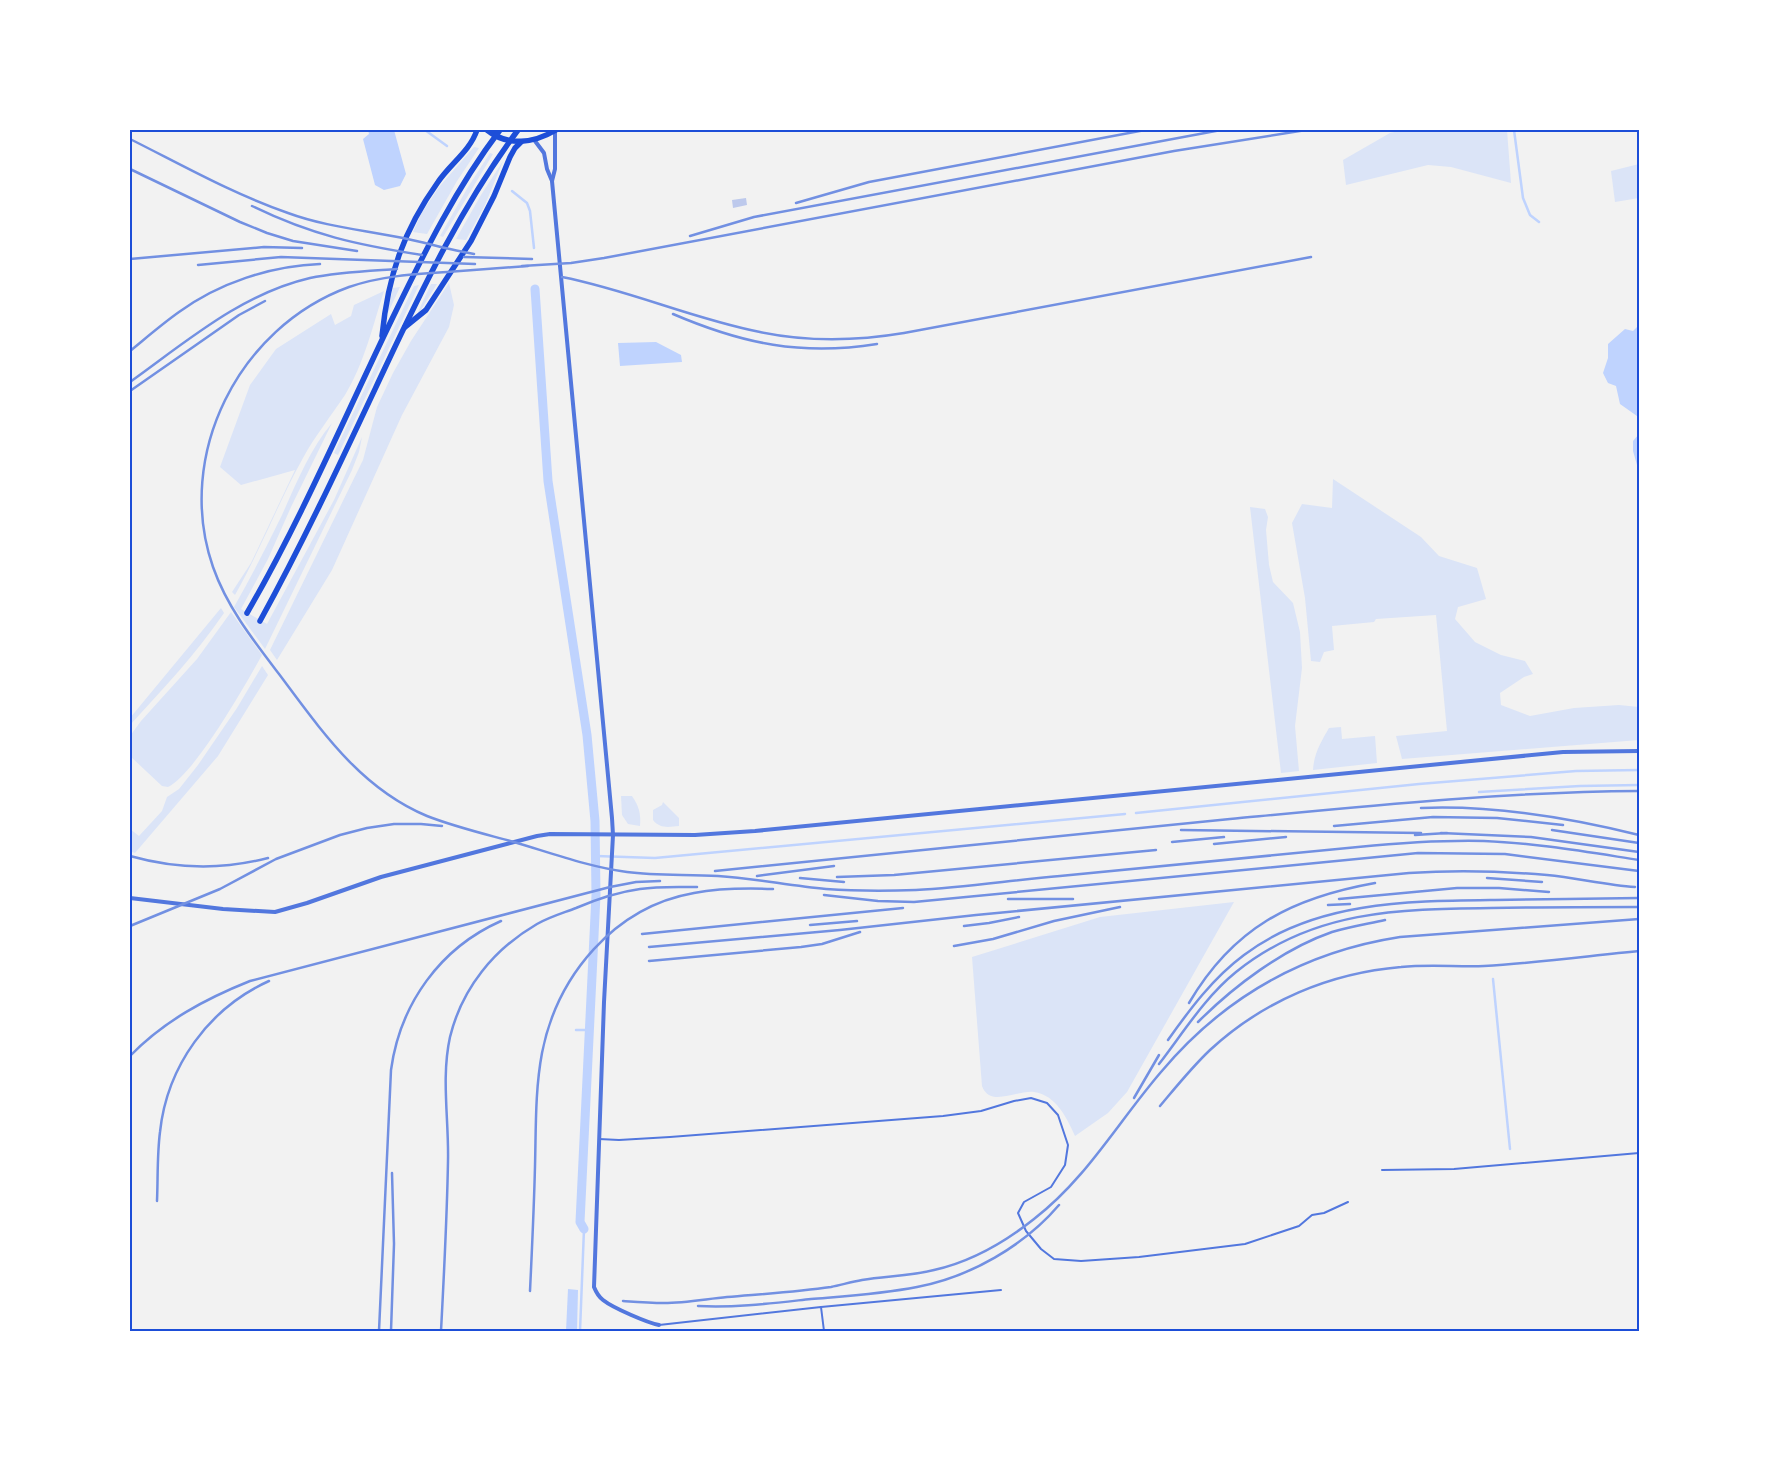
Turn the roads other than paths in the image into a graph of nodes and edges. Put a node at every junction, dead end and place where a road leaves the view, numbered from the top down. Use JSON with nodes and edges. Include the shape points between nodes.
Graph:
{"nodes":[{"id":1,"x":477,"y":130,"type":"edge"},
{"id":2,"x":487,"y":130,"type":"edge"},
{"id":3,"x":500,"y":130,"type":"edge"},
{"id":4,"x":518,"y":130,"type":"edge"},
{"id":5,"x":556,"y":130,"type":"edge"},
{"id":6,"x":535,"y":141,"type":"junction"},
{"id":7,"x":521,"y":142,"type":"junction"},
{"id":8,"x":552,"y":181,"type":"junction"},
{"id":9,"x":404,"y":328,"type":"junction"},
{"id":10,"x":381,"y":340,"type":"junction"},
{"id":11,"x":246,"y":613,"type":"dead end"},
{"id":12,"x":260,"y":621,"type":"dead end"},
{"id":13,"x":1639,"y":751,"type":"edge"},
{"id":14,"x":613,"y":835,"type":"junction"},
{"id":15,"x":130,"y":898,"type":"edge"},
{"id":16,"x":599,"y":1138,"type":"junction"},
{"id":17,"x":1639,"y":1153,"type":"edge"},
{"id":18,"x":1382,"y":1170,"type":"dead end"},
{"id":19,"x":1348,"y":1202,"type":"dead end"},
{"id":20,"x":1001,"y":1290,"type":"dead end"},
{"id":21,"x":821,"y":1308,"type":"junction"},
{"id":22,"x":659,"y":1325,"type":"joint"},
{"id":23,"x":824,"y":1331,"type":"edge"}],
"edges":[{"from":1,"to":10,"type":"highway","via":[[473,141],[442,177],[408,231],[385,302]]},
{"from":2,"to":7,"type":"highway","via":[[500,138]]},
{"from":3,"to":10,"type":"highway","via":[[463,184],[434,235]]},
{"from":4,"to":9,"type":"highway","via":[[449,238]]},
{"from":5,"to":6,"type":"highway"},
{"from":5,"to":8,"type":"street"},
{"from":6,"to":7,"type":"highway"},
{"from":6,"to":8,"type":"street","via":[[544,153]]},
{"from":7,"to":9,"type":"highway","via":[[514,148],[471,241],[426,310]]},
{"from":8,"to":14,"type":"street"},
{"from":9,"to":12,"type":"highway","via":[[298,551]]},
{"from":10,"to":11,"type":"highway","via":[[290,533]]},
{"from":13,"to":14,"type":"street","via":[[1534,755],[755,831]]},
{"from":14,"to":15,"type":"street","via":[[537,836],[381,877],[275,912]]},
{"from":14,"to":16,"type":"street"},
{"from":16,"to":19,"type":"lane","via":[[670,1137],[943,1116],[1032,1098],[1047,1103],[1058,1115],[1068,1145],[1064,1165],[1050,1188],[1024,1202],[1018,1212],[1026,1231],[1041,1249],[1054,1259],[1067,1261],[1245,1244],[1299,1226],[1312,1215],[1324,1214]]},
{"from":16,"to":22,"type":"street","via":[[594,1288],[610,1305]]},
{"from":17,"to":18,"type":"lane","via":[[1454,1169]]},
{"from":20,"to":21,"type":"lane"},
{"from":21,"to":22,"type":"lane"},
{"from":21,"to":23,"type":"lane"}]}
